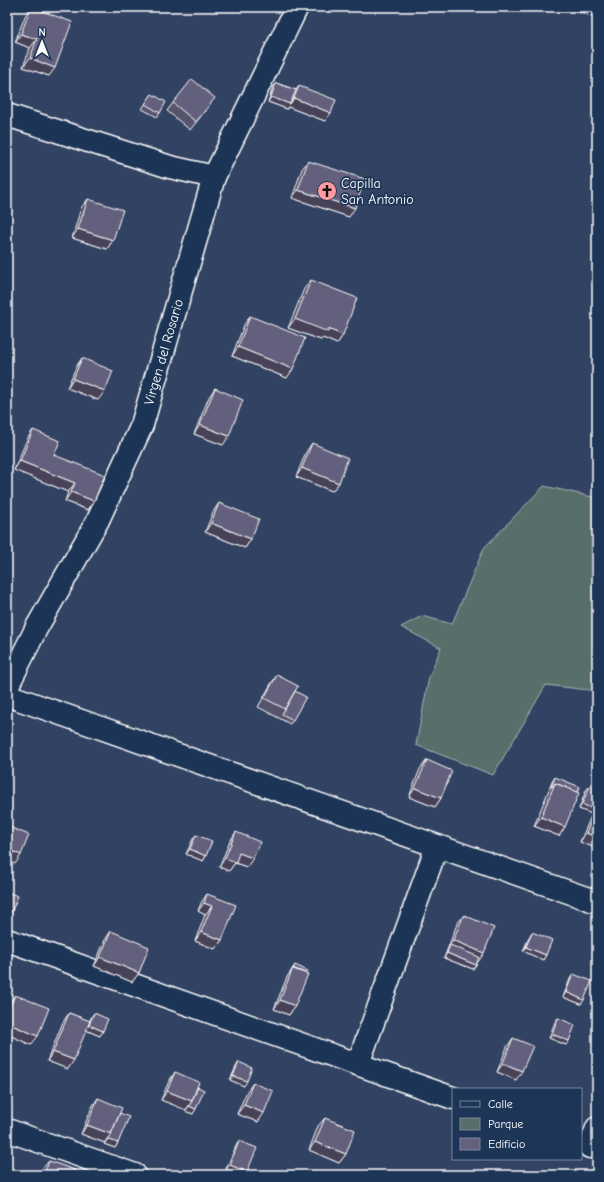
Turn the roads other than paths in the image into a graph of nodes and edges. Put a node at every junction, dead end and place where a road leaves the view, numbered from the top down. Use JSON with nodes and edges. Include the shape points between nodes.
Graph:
{"nodes":[{"id":1,"x":297,"y":7,"type":"edge"},
{"id":2,"x":7,"y":115,"type":"edge"},
{"id":3,"x":214,"y":177,"type":"junction"},
{"id":4,"x":7,"y":687,"type":"edge"},
{"id":5,"x":7,"y":695,"type":"edge"},
{"id":6,"x":437,"y":846,"type":"junction"},
{"id":7,"x":597,"y":902,"type":"edge"},
{"id":8,"x":7,"y":940,"type":"edge"},
{"id":9,"x":358,"y":1064,"type":"junction"},
{"id":10,"x":452,"y":1098,"type":"edge"},
{"id":11,"x":7,"y":1130,"type":"edge"},
{"id":12,"x":135,"y":1175,"type":"edge"}],
"edges":[{"from":1,"to":3,"type":"street","name":"Virgen del Rosario"},
{"from":2,"to":3,"type":"street","via":[[170,167]]},
{"from":3,"to":4,"type":"street","name":"Virgen del Rosario","via":[[142,425],[98,520],[37,627]]},
{"from":5,"to":6,"type":"street"},
{"from":6,"to":7,"type":"street"},
{"from":6,"to":9,"type":"street"},
{"from":8,"to":9,"type":"street"},
{"from":9,"to":10,"type":"street"},
{"from":11,"to":12,"type":"street"}]}
